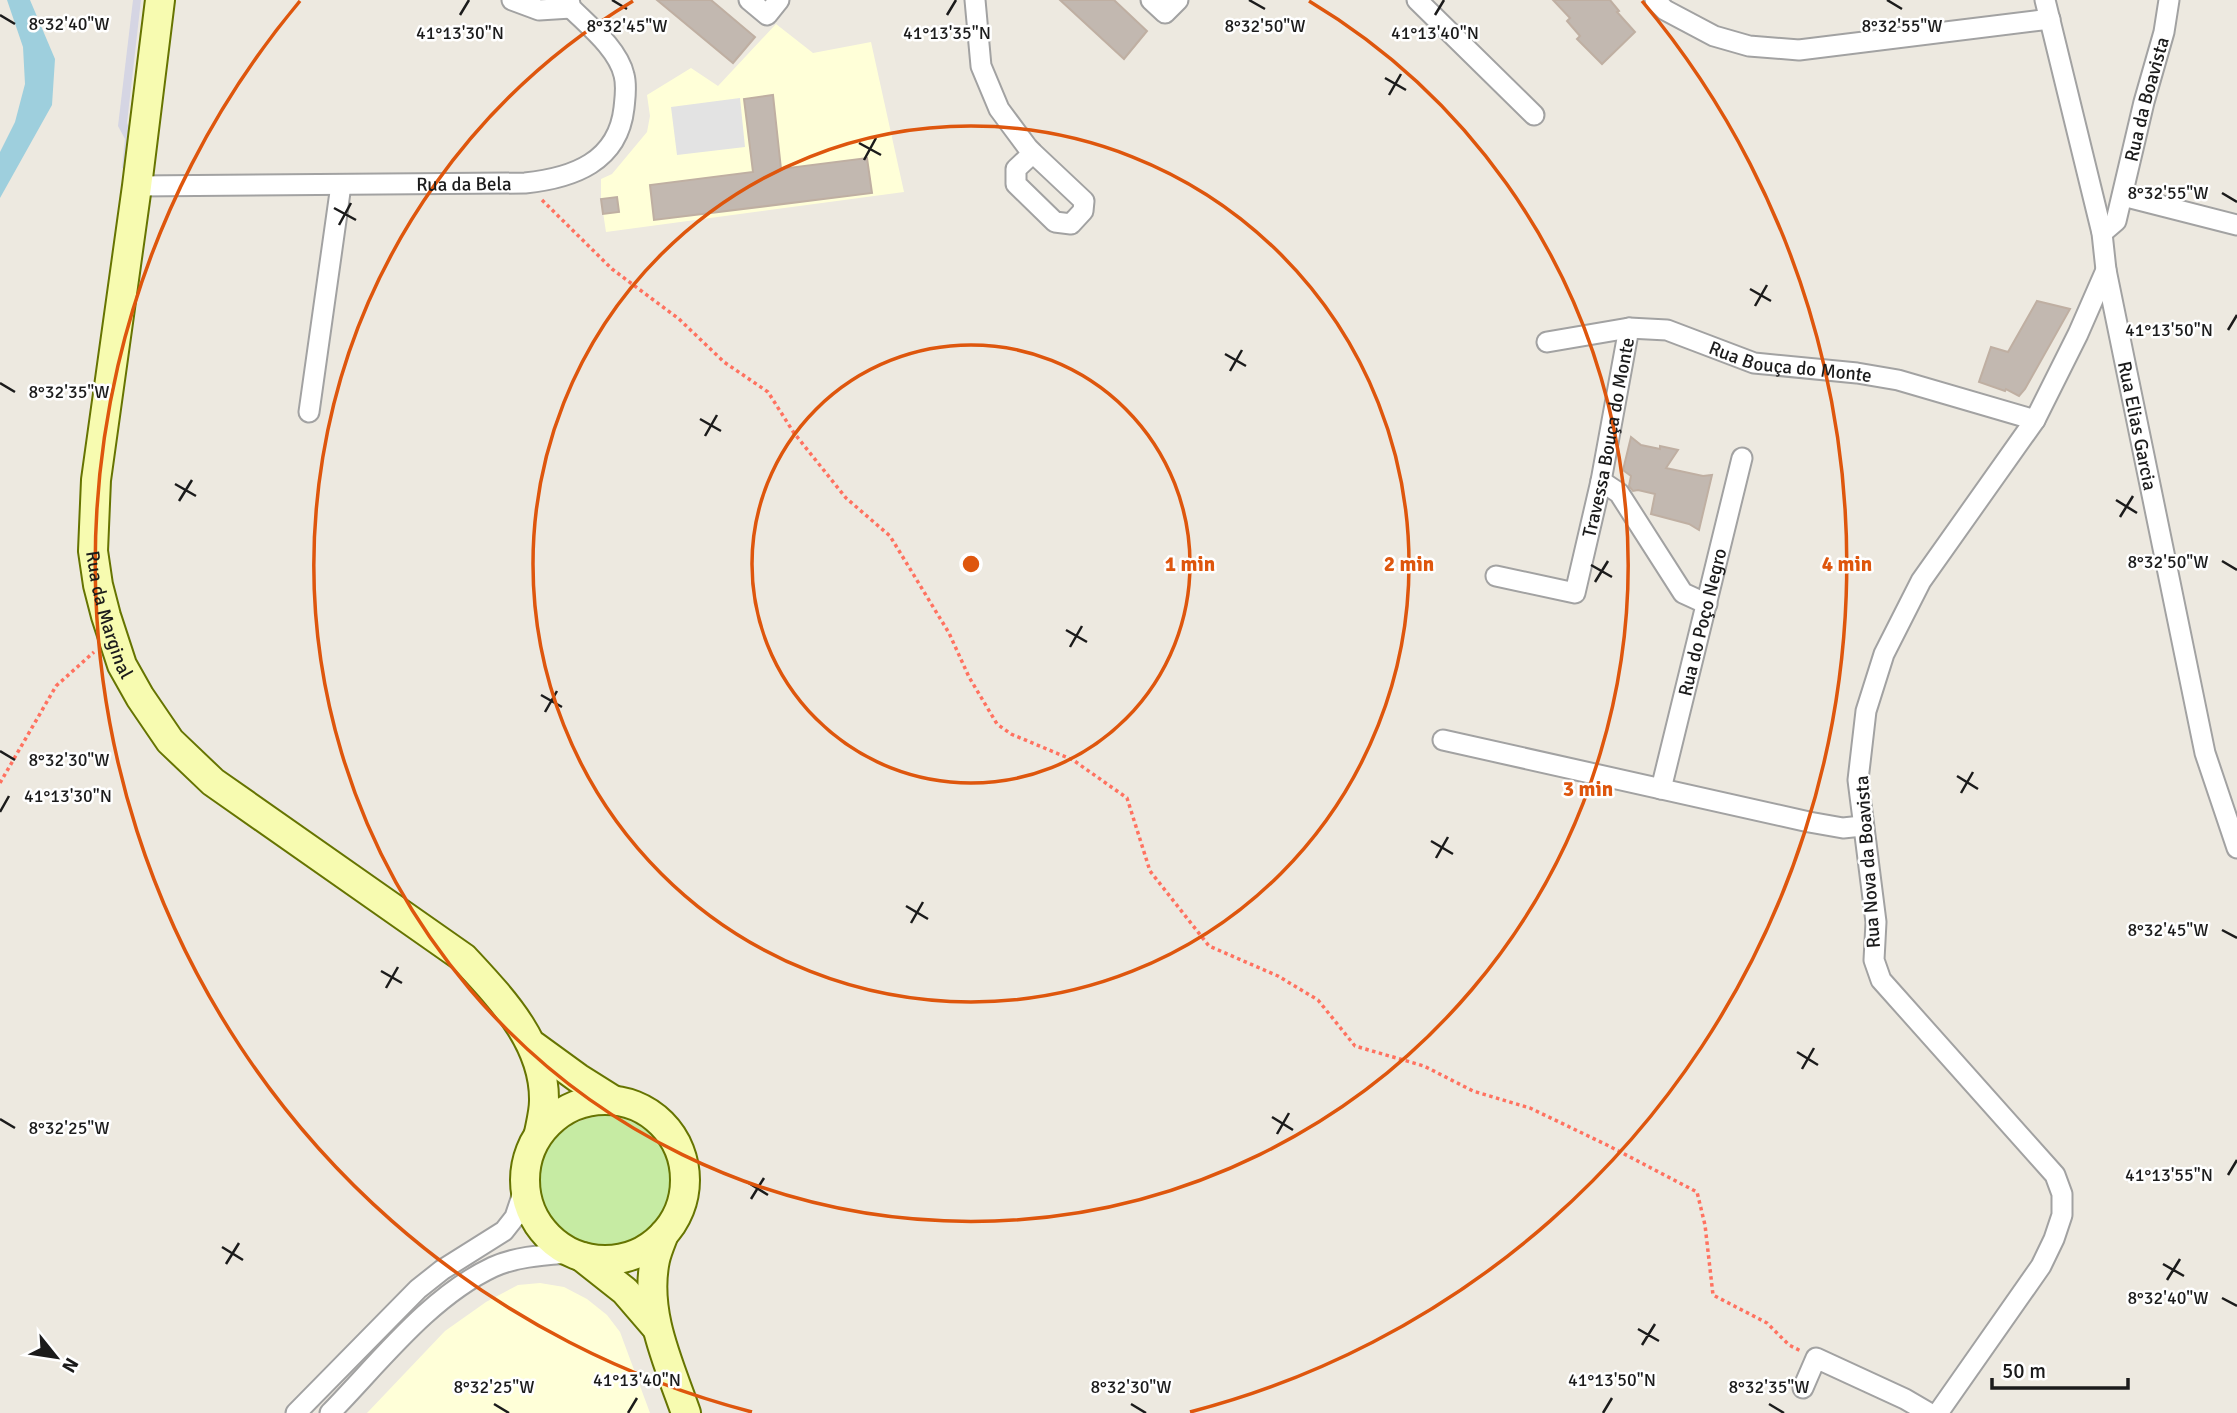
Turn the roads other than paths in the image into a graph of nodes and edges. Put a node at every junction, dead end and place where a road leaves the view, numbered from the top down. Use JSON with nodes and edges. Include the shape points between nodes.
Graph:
{"nodes":[{"id":1,"x":160,"y":0,"type":"edge"},
{"id":2,"x":512,"y":0,"type":"edge"},
{"id":3,"x":749,"y":0,"type":"edge"},
{"id":4,"x":779,"y":0,"type":"edge"},
{"id":5,"x":975,"y":0,"type":"edge"},
{"id":6,"x":1151,"y":0,"type":"edge"},
{"id":7,"x":1178,"y":0,"type":"edge"},
{"id":8,"x":1418,"y":0,"type":"edge"},
{"id":9,"x":1654,"y":0,"type":"edge"},
{"id":10,"x":2169,"y":0,"type":"edge"},
{"id":11,"x":570,"y":4,"type":"edge"},
{"id":12,"x":2047,"y":10,"type":"edge"},
{"id":13,"x":1534,"y":115,"type":"dead end"},
{"id":14,"x":1033,"y":153,"type":"dead end"},
{"id":15,"x":341,"y":184,"type":"junction"},
{"id":16,"x":137,"y":186,"type":"junction"},
{"id":17,"x":2123,"y":196,"type":"junction"},
{"id":18,"x":2237,"y":225,"type":"edge"},
{"id":19,"x":2102,"y":233,"type":"junction"},
{"id":20,"x":2106,"y":270,"type":"junction"},
{"id":21,"x":1629,"y":328,"type":"junction"},
{"id":22,"x":1547,"y":342,"type":"dead end"},
{"id":23,"x":309,"y":412,"type":"dead end"},
{"id":24,"x":2035,"y":420,"type":"junction"},
{"id":25,"x":1742,"y":457,"type":"dead end"},
{"id":26,"x":1601,"y":481,"type":"junction"},
{"id":27,"x":1496,"y":576,"type":"dead end"},
{"id":28,"x":1707,"y":604,"type":"junction"},
{"id":29,"x":1443,"y":740,"type":"dead end"},
{"id":30,"x":1661,"y":789,"type":"junction"},
{"id":31,"x":1862,"y":826,"type":"junction"},
{"id":32,"x":2237,"y":848,"type":"edge"},
{"id":33,"x":534,"y":1046,"type":"junction"},
{"id":34,"x":613,"y":1100,"type":"junction"},
{"id":35,"x":539,"y":1133,"type":"junction"},
{"id":36,"x":524,"y":1178,"type":"junction"},
{"id":37,"x":664,"y":1234,"type":"junction"},
{"id":38,"x":577,"y":1255,"type":"junction"},
{"id":39,"x":656,"y":1327,"type":"junction"},
{"id":40,"x":337,"y":1370,"type":"junction"},
{"id":41,"x":1803,"y":1388,"type":"dead end"},
{"id":42,"x":296,"y":1413,"type":"edge"},
{"id":43,"x":307,"y":1413,"type":"edge"},
{"id":44,"x":330,"y":1413,"type":"edge"},
{"id":45,"x":686,"y":1413,"type":"edge"},
{"id":46,"x":1928,"y":1413,"type":"edge"},
{"id":47,"x":1938,"y":1413,"type":"edge"}],
"edges":[{"from":1,"to":16,"type":"street","name":"Rua da Marginal"},
{"from":2,"to":11,"type":"street","via":[[539,10]]},
{"from":3,"to":4,"type":"street","via":[[767,15]]},
{"from":5,"to":14,"type":"street","via":[[981,66],[999,109]]},
{"from":6,"to":7,"type":"street","via":[[1165,13]]},
{"from":8,"to":13,"type":"street"},
{"from":9,"to":12,"type":"street","via":[[1714,36],[1749,46],[1799,50]]},
{"from":10,"to":17,"type":"street","name":"Rua da Boavista"},
{"from":11,"to":15,"type":"street","name":"Rua da Bela","via":[[606,44],[624,74],[626,95],[617,136],[591,163],[555,180],[526,183]]},
{"from":12,"to":19,"type":"street","name":"Rua Elias Garcia"},
{"from":15,"to":16,"type":"street","name":"Rua da Bela"},
{"from":15,"to":23,"type":"street"},
{"from":16,"to":33,"type":"street","name":"Rua da Marginal","via":[[98,467],[94,539],[98,585],[122,665],[170,741],[213,782],[464,958]]},
{"from":17,"to":18,"type":"street"},
{"from":17,"to":19,"type":"street","name":"Rua da Boavista","via":[[2116,221]]},
{"from":19,"to":20,"type":"street","name":"Rua Elias Garcia"},
{"from":20,"to":24,"type":"street","name":"Rua Nova da Boavista"},
{"from":20,"to":32,"type":"street","name":"Rua Elias Garcia","via":[[2205,753]]},
{"from":21,"to":22,"type":"street","name":"Rua Bouça do Monte"},
{"from":21,"to":24,"type":"street","name":"Rua Bouça do Monte","via":[[1667,330],[1754,363],[1898,380]]},
{"from":21,"to":26,"type":"street","name":"Travessa Bouça do Monte"},
{"from":24,"to":31,"type":"street","name":"Rua Nova da Boavista","via":[[1921,581],[1884,654],[1866,711],[1858,780]]},
{"from":25,"to":28,"type":"street","name":"Rua do Poço Negro"},
{"from":26,"to":27,"type":"street","name":"Travessa Bouça do Monte","via":[[1575,593]]},
{"from":26,"to":28,"type":"street","via":[[1619,493],[1683,593]]},
{"from":28,"to":30,"type":"street","name":"Rua do Poço Negro"},
{"from":29,"to":30,"type":"street"},
{"from":30,"to":31,"type":"street","via":[[1832,826]]},
{"from":31,"to":47,"type":"street","name":"Rua Nova da Boavista","via":[[1876,922],[1874,960],[1881,980],[2054,1175],[2062,1194],[2062,1214],[2040,1266]]},
{"from":33,"to":34,"type":"street","name":"Rua da Marginal"},
{"from":33,"to":35,"type":"street","name":"Rua da Marginal","via":[[544,1101]]},
{"from":34,"to":35,"type":"street","via":[[572,1106]]},
{"from":34,"to":37,"type":"street","via":[[654,1116],[680,1151],[684,1195]]},
{"from":35,"to":36,"type":"street","via":[[528,1154]]},
{"from":36,"to":38,"type":"street","via":[[536,1223],[552,1241]]},
{"from":36,"to":40,"type":"street","via":[[515,1217],[504,1231],[418,1289]]},
{"from":37,"to":38,"type":"street","via":[[651,1246],[617,1259]]},
{"from":37,"to":39,"type":"street","via":[[652,1289]]},
{"from":38,"to":39,"type":"street","via":[[625,1292]]},
{"from":38,"to":44,"type":"street","via":[[523,1258],[474,1278],[443,1298]]},
{"from":39,"to":45,"type":"street"},
{"from":40,"to":42,"type":"street"},
{"from":40,"to":43,"type":"street","via":[[330,1390]]},
{"from":41,"to":46,"type":"street","via":[[1816,1358]]}]}
